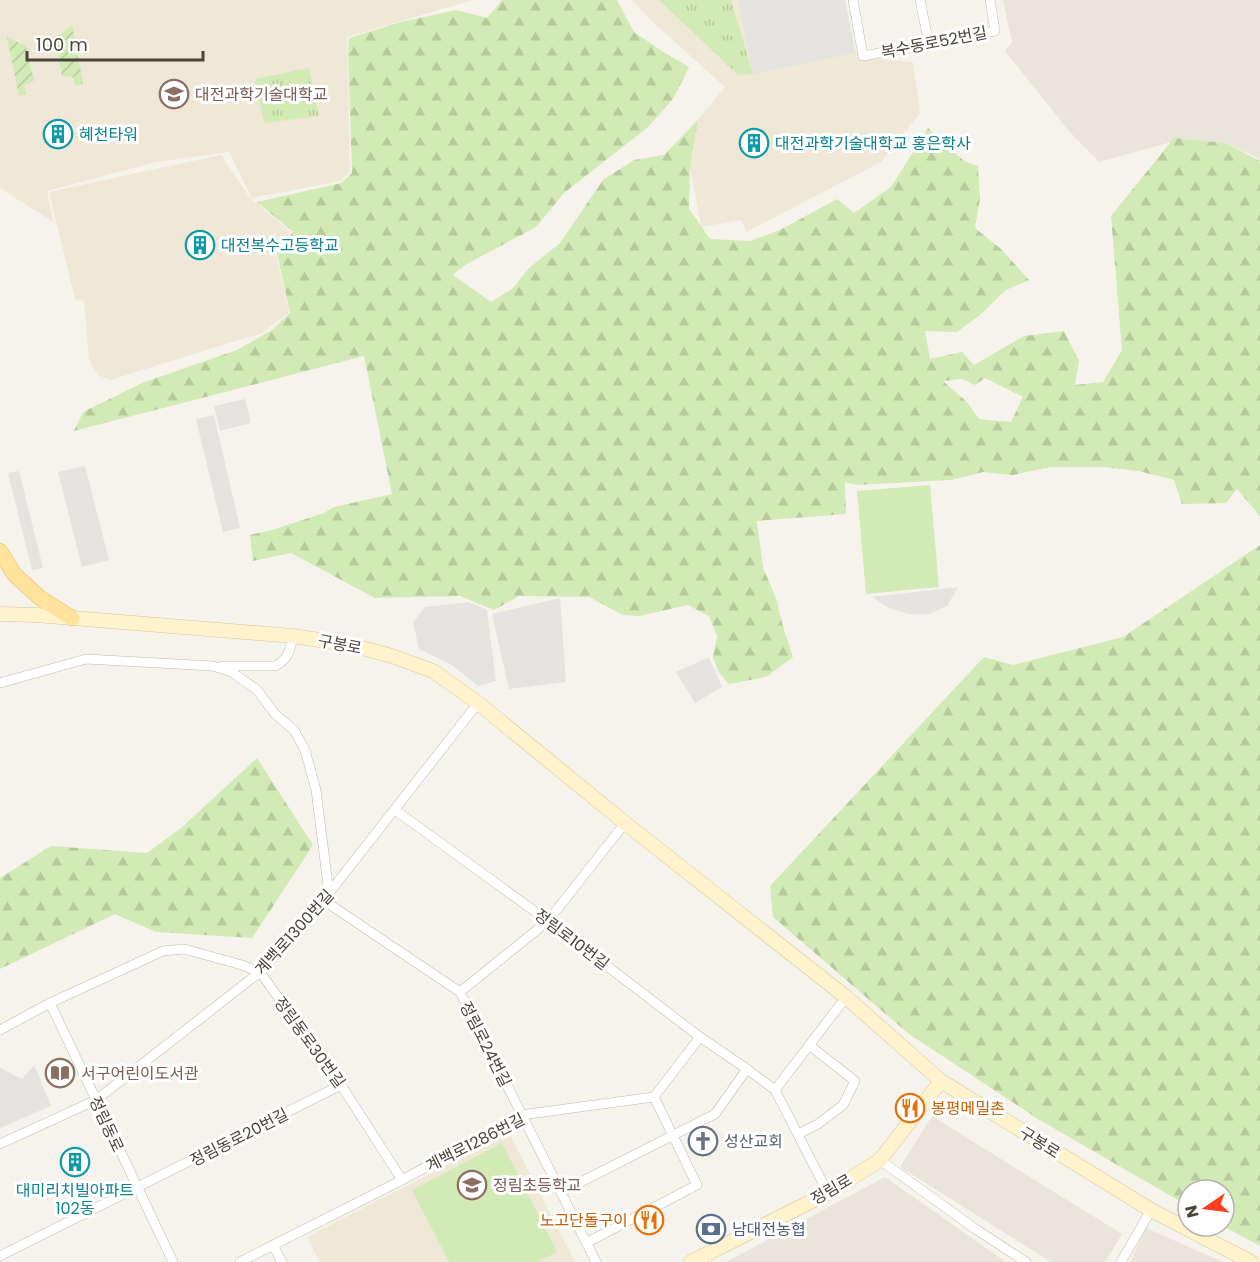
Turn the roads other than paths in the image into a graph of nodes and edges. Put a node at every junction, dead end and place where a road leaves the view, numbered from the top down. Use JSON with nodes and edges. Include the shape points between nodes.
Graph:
{"nodes":[{"id":1,"x":853,"y":0,"type":"edge"},
{"id":2,"x":920,"y":0,"type":"edge"},
{"id":3,"x":990,"y":0,"type":"edge"},
{"id":4,"x":929,"y":44,"type":"junction"},
{"id":5,"x":0,"y":551,"type":"edge"},
{"id":6,"x":0,"y":614,"type":"edge"},
{"id":7,"x":72,"y":618,"type":"junction"},
{"id":8,"x":293,"y":636,"type":"junction"},
{"id":9,"x":213,"y":666,"type":"junction"},
{"id":10,"x":0,"y":683,"type":"edge"},
{"id":11,"x":478,"y":703,"type":"junction"},
{"id":12,"x":395,"y":810,"type":"junction"},
{"id":13,"x":626,"y":824,"type":"junction"},
{"id":14,"x":326,"y":897,"type":"junction"},
{"id":15,"x":548,"y":921,"type":"junction"},
{"id":16,"x":260,"y":972,"type":"junction"},
{"id":17,"x":460,"y":992,"type":"junction"},
{"id":18,"x":846,"y":997,"type":"junction"},
{"id":19,"x":50,"y":1004,"type":"junction"},
{"id":20,"x":0,"y":1029,"type":"edge"},
{"id":21,"x":700,"y":1037,"type":"junction"},
{"id":22,"x":809,"y":1045,"type":"junction"},
{"id":23,"x":747,"y":1069,"type":"junction"},
{"id":24,"x":941,"y":1081,"type":"junction"},
{"id":25,"x":341,"y":1085,"type":"junction"},
{"id":26,"x":775,"y":1090,"type":"junction"},
{"id":27,"x":654,"y":1097,"type":"junction"},
{"id":28,"x":96,"y":1100,"type":"junction"},
{"id":29,"x":521,"y":1115,"type":"junction"},
{"id":30,"x":798,"y":1134,"type":"junction"},
{"id":31,"x":674,"y":1136,"type":"junction"},
{"id":32,"x":0,"y":1144,"type":"edge"},
{"id":33,"x":880,"y":1160,"type":"junction"},
{"id":34,"x":402,"y":1180,"type":"junction"},
{"id":35,"x":138,"y":1188,"type":"junction"},
{"id":36,"x":561,"y":1192,"type":"junction"},
{"id":37,"x":828,"y":1192,"type":"junction"},
{"id":38,"x":1151,"y":1210,"type":"junction"},
{"id":39,"x":586,"y":1243,"type":"junction"},
{"id":40,"x":273,"y":1245,"type":"junction"},
{"id":41,"x":0,"y":1256,"type":"edge"},
{"id":42,"x":173,"y":1262,"type":"edge"},
{"id":43,"x":240,"y":1262,"type":"edge"},
{"id":44,"x":282,"y":1262,"type":"edge"},
{"id":45,"x":596,"y":1262,"type":"edge"},
{"id":46,"x":691,"y":1262,"type":"edge"},
{"id":47,"x":1026,"y":1262,"type":"edge"},
{"id":48,"x":1121,"y":1262,"type":"edge"},
{"id":49,"x":1251,"y":1262,"type":"edge"}],
"edges":[{"from":1,"to":4,"type":"street","name":"복수동로52번길","via":[[863,56]]},
{"from":2,"to":4,"type":"street"},
{"from":3,"to":4,"type":"street","name":"복수동로52번길","via":[[995,31]]},
{"from":5,"to":7,"type":"main road","via":[[14,573],[40,598]]},
{"from":6,"to":7,"type":"street","name":"구봉로"},
{"from":7,"to":8,"type":"street","name":"구봉로"},
{"from":8,"to":9,"type":"street","via":[[290,652],[275,666]]},
{"from":8,"to":11,"type":"street","name":"구봉로","via":[[392,656],[433,671]]},
{"from":9,"to":10,"type":"street","via":[[86,659]]},
{"from":9,"to":14,"type":"street","via":[[232,672],[257,690],[275,714],[294,730],[305,750],[316,790]]},
{"from":11,"to":12,"type":"street","name":"계백로1300번길"},
{"from":11,"to":13,"type":"street","name":"구봉로"},
{"from":12,"to":14,"type":"street","name":"계백로1300번길"},
{"from":12,"to":15,"type":"street","name":"정림로10번길"},
{"from":13,"to":15,"type":"street"},
{"from":13,"to":18,"type":"street","name":"구봉로"},
{"from":14,"to":16,"type":"street","name":"계백로1300번길"},
{"from":14,"to":17,"type":"street","name":"정림로24번길"},
{"from":15,"to":17,"type":"street"},
{"from":15,"to":21,"type":"street","name":"정림로10번길"},
{"from":16,"to":19,"type":"street","via":[[184,949],[163,951]]},
{"from":16,"to":25,"type":"street","name":"정림동로30번길"},
{"from":16,"to":28,"type":"street","name":"계백로1300번길"},
{"from":17,"to":29,"type":"street","name":"정림로24번길"},
{"from":18,"to":22,"type":"street"},
{"from":18,"to":24,"type":"street","name":"구봉로"},
{"from":19,"to":20,"type":"street"},
{"from":19,"to":28,"type":"street","name":"정림동로"},
{"from":21,"to":23,"type":"street","name":"정림로10번길"},
{"from":21,"to":27,"type":"street"},
{"from":22,"to":26,"type":"street"},
{"from":22,"to":30,"type":"street","via":[[855,1081],[843,1105]]},
{"from":23,"to":26,"type":"street","name":"정림로10번길"},
{"from":23,"to":31,"type":"street","via":[[715,1114]]},
{"from":24,"to":33,"type":"street","name":"정림로"},
{"from":24,"to":38,"type":"street","name":"구봉로"},
{"from":25,"to":34,"type":"street","name":"정림동로30번길"},
{"from":25,"to":35,"type":"street","name":"정림동로20번길"},
{"from":26,"to":30,"type":"street","name":"정림로10번길"},
{"from":27,"to":29,"type":"street","name":"계백로1286번길"},
{"from":27,"to":31,"type":"street"},
{"from":28,"to":32,"type":"street","name":"계백로1300번길"},
{"from":28,"to":35,"type":"street","name":"정림동로"},
{"from":29,"to":34,"type":"street","name":"계백로1286번길"},
{"from":29,"to":36,"type":"street","name":"정림로24번길"},
{"from":30,"to":37,"type":"street","name":"정림로10번길"},
{"from":31,"to":36,"type":"street"},
{"from":31,"to":39,"type":"street","via":[[697,1185]]},
{"from":33,"to":37,"type":"street","name":"정림로"},
{"from":33,"to":47,"type":"street"},
{"from":34,"to":40,"type":"street","name":"계백로1286번길"},
{"from":35,"to":41,"type":"street","name":"정림동로20번길"},
{"from":35,"to":42,"type":"street","name":"정림동로"},
{"from":36,"to":39,"type":"street","name":"정림로24번길"},
{"from":37,"to":46,"type":"street","name":"정림로"},
{"from":38,"to":48,"type":"street"},
{"from":38,"to":49,"type":"street","name":"구봉로"},
{"from":39,"to":45,"type":"street","name":"정림로24번길"},
{"from":40,"to":43,"type":"street","name":"계백로1286번길"},
{"from":40,"to":44,"type":"street"}]}
